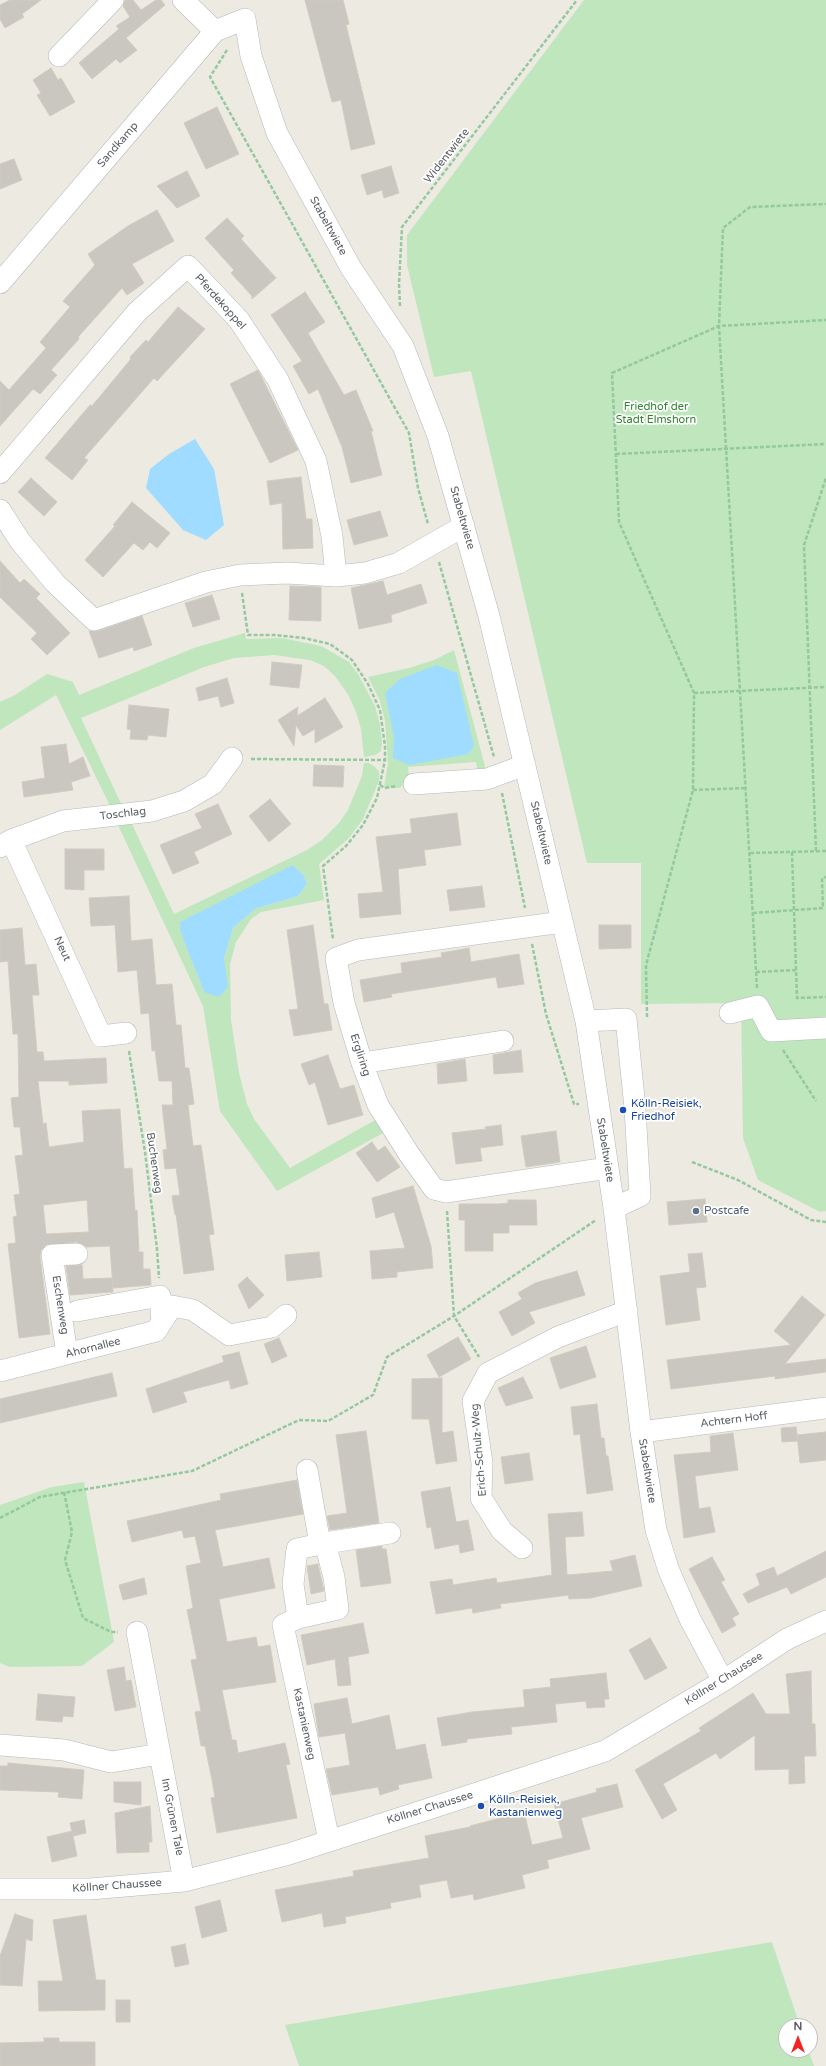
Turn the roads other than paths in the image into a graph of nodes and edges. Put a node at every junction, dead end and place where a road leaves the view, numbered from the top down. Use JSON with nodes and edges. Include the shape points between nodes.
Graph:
{"nodes":[{"id":1,"x":113,"y":0,"type":"edge"},
{"id":2,"x":183,"y":0,"type":"edge"},
{"id":3,"x":245,"y":19,"type":"joint"},
{"id":4,"x":215,"y":31,"type":"junction"},
{"id":5,"x":59,"y":56,"type":"dead end"},
{"id":6,"x":0,"y":283,"type":"edge"},
{"id":7,"x":0,"y":473,"type":"edge"},
{"id":8,"x":0,"y":510,"type":"edge"},
{"id":9,"x":464,"y":526,"type":"junction"},
{"id":10,"x":336,"y":576,"type":"junction"},
{"id":11,"x":232,"y":758,"type":"road end"},
{"id":12,"x":525,"y":765,"type":"junction"},
{"id":13,"x":414,"y":784,"type":"dead end"},
{"id":14,"x":6,"y":843,"type":"edge"},
{"id":15,"x":562,"y":922,"type":"junction"},
{"id":16,"x":730,"y":1013,"type":"dead end"},
{"id":17,"x":586,"y":1021,"type":"junction"},
{"id":18,"x":826,"y":1028,"type":"edge"},
{"id":19,"x":126,"y":1033,"type":"road end"},
{"id":20,"x":503,"y":1041,"type":"dead end"},
{"id":21,"x":362,"y":1063,"type":"junction"},
{"id":22,"x":608,"y":1168,"type":"junction"},
{"id":23,"x":614,"y":1208,"type":"junction"},
{"id":24,"x":78,"y":1254,"type":"dead end"},
{"id":25,"x":164,"y":1308,"type":"junction"},
{"id":26,"x":77,"y":1311,"type":"dead end"},
{"id":27,"x":627,"y":1311,"type":"junction"},
{"id":28,"x":286,"y":1315,"type":"dead end"},
{"id":29,"x":67,"y":1354,"type":"junction"},
{"id":30,"x":0,"y":1371,"type":"edge"},
{"id":31,"x":826,"y":1408,"type":"edge"},
{"id":32,"x":642,"y":1432,"type":"junction"},
{"id":33,"x":308,"y":1470,"type":"dead end"},
{"id":34,"x":390,"y":1532,"type":"dead end"},
{"id":35,"x":323,"y":1543,"type":"junction"},
{"id":36,"x":522,"y":1548,"type":"dead end"},
{"id":37,"x":298,"y":1618,"type":"junction"},
{"id":38,"x":826,"y":1621,"type":"edge"},
{"id":39,"x":136,"y":1632,"type":"road end"},
{"id":40,"x":723,"y":1681,"type":"junction"},
{"id":41,"x":0,"y":1745,"type":"edge"},
{"id":42,"x":160,"y":1754,"type":"junction"},
{"id":43,"x":329,"y":1840,"type":"junction"},
{"id":44,"x":184,"y":1880,"type":"junction"},
{"id":45,"x":0,"y":1889,"type":"edge"}],
"edges":[{"from":1,"to":5,"type":"street"},
{"from":2,"to":4,"type":"street"},
{"from":3,"to":4,"type":"street","name":"Sandkamp"},
{"from":3,"to":9,"type":"street","name":"Stabeltwiete","via":[[251,56],[277,133],[351,268],[403,346],[438,436]]},
{"from":4,"to":6,"type":"street","name":"Sandkamp"},
{"from":7,"to":10,"type":"street","name":"Pferdekoppel","via":[[137,312],[188,266],[239,320],[278,380],[316,462],[332,536]]},
{"from":8,"to":10,"type":"street","via":[[20,541],[55,583],[94,620],[206,582],[240,575],[287,573]]},
{"from":9,"to":10,"type":"street","via":[[399,563],[365,573]]},
{"from":9,"to":12,"type":"street","name":"Stabeltwiete"},
{"from":11,"to":14,"type":"street","name":"Toschlag","via":[[213,784],[184,801],[152,811],[63,821]]},
{"from":12,"to":13,"type":"street","via":[[481,780]]},
{"from":12,"to":15,"type":"street","name":"Stabeltwiete"},
{"from":14,"to":19,"type":"street","name":"Neut","via":[[101,1036]]},
{"from":15,"to":17,"type":"street","name":"Stabeltwiete"},
{"from":15,"to":21,"type":"street","name":"Ergliring","via":[[358,950],[336,958],[344,1003]]},
{"from":16,"to":18,"type":"street","via":[[758,1006],[770,1031]]},
{"from":17,"to":22,"type":"street","name":"Stabeltwiete"},
{"from":17,"to":23,"type":"street","via":[[626,1019],[640,1196]]},
{"from":20,"to":21,"type":"street"},
{"from":21,"to":22,"type":"street","name":"Ergliring","via":[[378,1104],[434,1189],[446,1192]]},
{"from":22,"to":23,"type":"street","name":"Stabeltwiete"},
{"from":23,"to":27,"type":"street","name":"Stabeltwiete"},
{"from":24,"to":29,"type":"street","name":"Eschenweg","via":[[52,1255]]},
{"from":25,"to":26,"type":"street"},
{"from":25,"to":28,"type":"street","via":[[194,1310],[229,1335],[272,1327]]},
{"from":25,"to":29,"type":"street","name":"Ahornallee","via":[[156,1332]]},
{"from":27,"to":32,"type":"street","name":"Stabeltwiete"},
{"from":27,"to":36,"type":"street","name":"Erich-Schulz-Weg","via":[[558,1337],[488,1373],[473,1401],[482,1463],[481,1498],[502,1531]]},
{"from":29,"to":30,"type":"street","name":"Ahornallee"},
{"from":31,"to":32,"type":"street","name":"Achtern Hoff"},
{"from":32,"to":40,"type":"street","name":"Stabeltwiete","via":[[656,1530],[669,1571],[690,1619]]},
{"from":33,"to":35,"type":"street"},
{"from":34,"to":35,"type":"street"},
{"from":35,"to":37,"type":"street","via":[[297,1549],[292,1584]]},
{"from":35,"to":37,"type":"street","name":"Kastanienweg","via":[[334,1577],[338,1609]]},
{"from":37,"to":43,"type":"street","name":"Kastanienweg","via":[[283,1625]]},
{"from":38,"to":40,"type":"street","name":"Köllner Chaussee","via":[[787,1639]]},
{"from":39,"to":42,"type":"street","name":"Im Grünen Tale"},
{"from":40,"to":43,"type":"street","name":"Köllner Chaussee","via":[[605,1752]]},
{"from":41,"to":42,"type":"street","via":[[64,1750],[111,1762]]},
{"from":42,"to":44,"type":"street","name":"Im Grünen Tale"},
{"from":43,"to":44,"type":"street","name":"Köllner Chaussee","via":[[289,1854]]},
{"from":44,"to":45,"type":"street","name":"Köllner Chaussee","via":[[90,1890]]}]}
